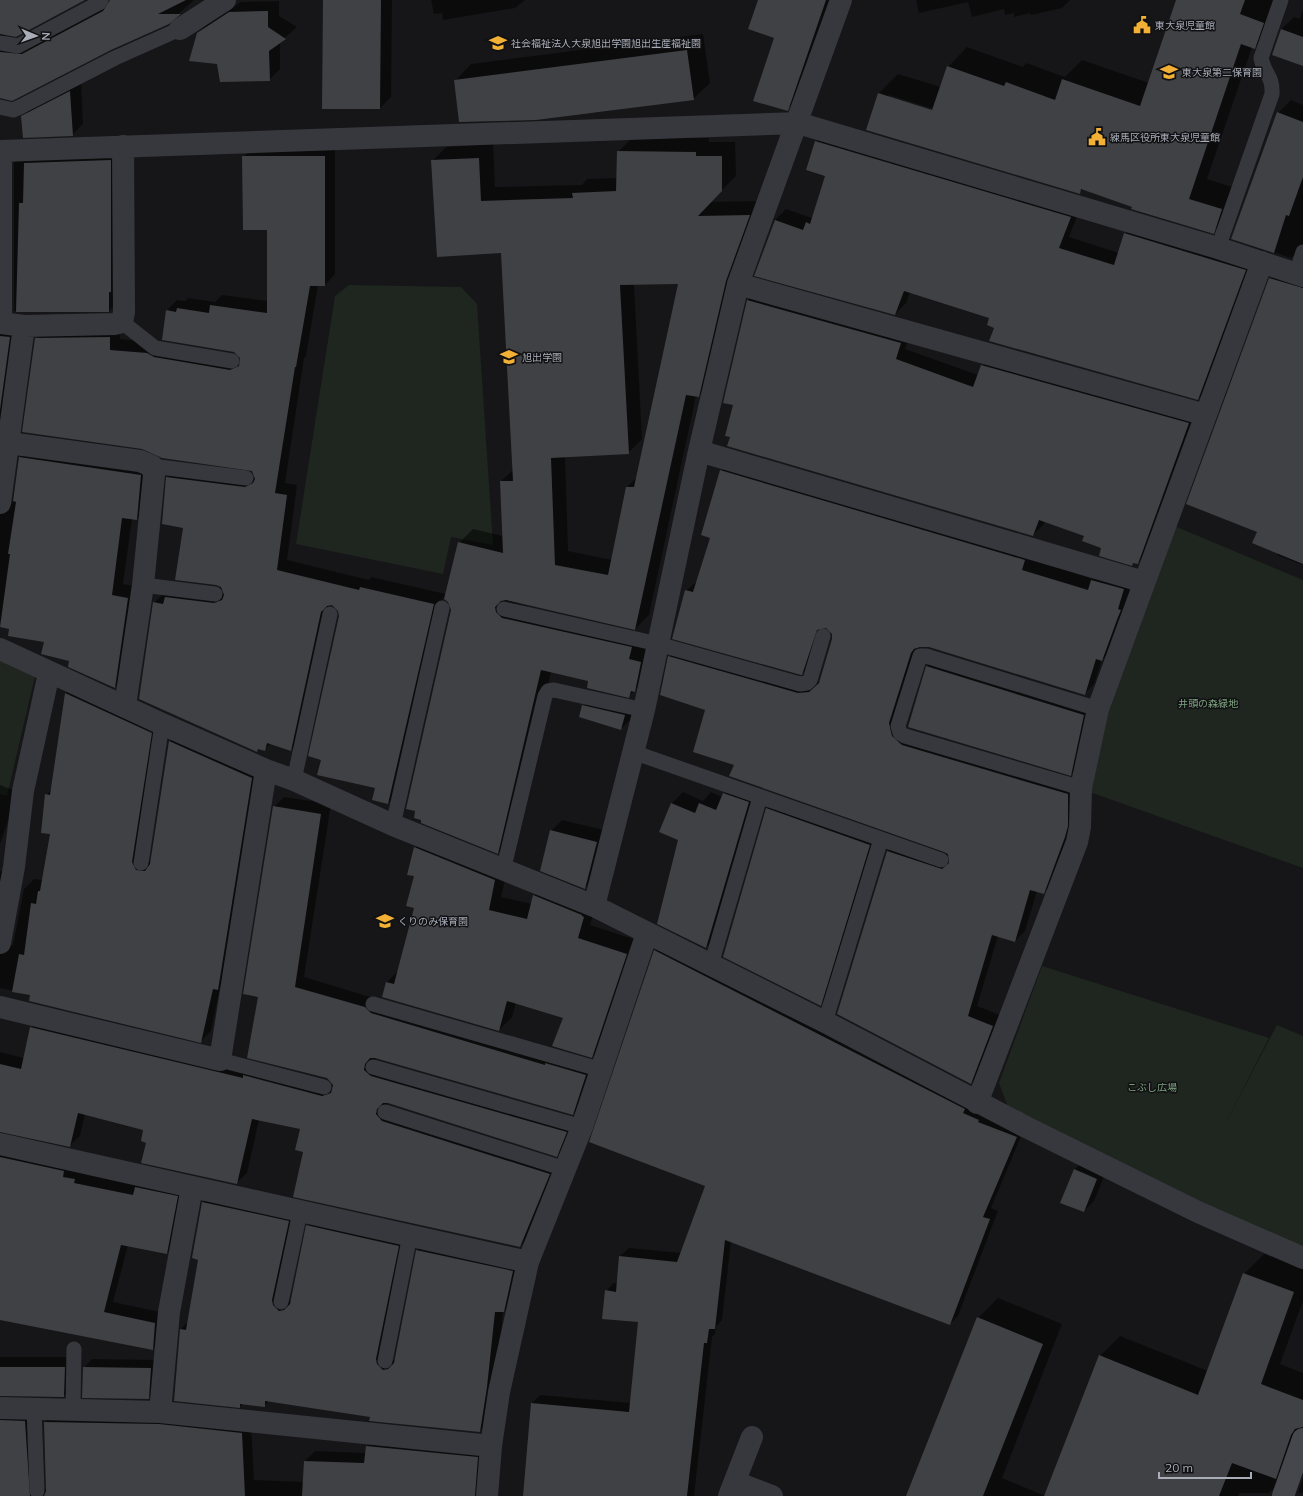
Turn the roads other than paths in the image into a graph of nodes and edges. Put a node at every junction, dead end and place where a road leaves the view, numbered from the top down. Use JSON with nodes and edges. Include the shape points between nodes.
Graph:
{"nodes":[{"id":1,"x":102,"y":0,"type":"edge"},
{"id":2,"x":225,"y":0,"type":"edge"},
{"id":3,"x":841,"y":0,"type":"edge"},
{"id":4,"x":1281,"y":0,"type":"edge"},
{"id":5,"x":180,"y":29,"type":"joint"},
{"id":6,"x":0,"y":43,"type":"edge"},
{"id":7,"x":0,"y":107,"type":"edge"},
{"id":8,"x":798,"y":123,"type":"junction"},
{"id":9,"x":123,"y":146,"type":"junction"},
{"id":10,"x":1,"y":151,"type":"edge"},
{"id":11,"x":1218,"y":248,"type":"junction"},
{"id":12,"x":1303,"y":252,"type":"edge"},
{"id":13,"x":1262,"y":262,"type":"junction"},
{"id":14,"x":1299,"y":275,"type":"edge"},
{"id":15,"x":738,"y":284,"type":"junction"},
{"id":16,"x":122,"y":322,"type":"junction"},
{"id":17,"x":0,"y":323,"type":"edge"},
{"id":18,"x":24,"y":326,"type":"junction"},
{"id":19,"x":232,"y":361,"type":"dead end"},
{"id":20,"x":1206,"y":415,"type":"junction"},
{"id":21,"x":9,"y":443,"type":"junction"},
{"id":22,"x":699,"y":450,"type":"junction"},
{"id":23,"x":152,"y":466,"type":"junction"},
{"id":24,"x":246,"y":478,"type":"dead end"},
{"id":25,"x":0,"y":503,"type":"edge"},
{"id":26,"x":1144,"y":582,"type":"junction"},
{"id":27,"x":143,"y":585,"type":"junction"},
{"id":28,"x":215,"y":594,"type":"dead end"},
{"id":29,"x":442,"y":608,"type":"dead end"},
{"id":30,"x":504,"y":609,"type":"dead end"},
{"id":31,"x":330,"y":614,"type":"dead end"},
{"id":32,"x":823,"y":636,"type":"dead end"},
{"id":33,"x":658,"y":644,"type":"junction"},
{"id":34,"x":0,"y":649,"type":"edge"},
{"id":35,"x":49,"y":673,"type":"junction"},
{"id":36,"x":125,"y":706,"type":"junction"},
{"id":37,"x":1098,"y":709,"type":"junction"},
{"id":38,"x":644,"y":710,"type":"junction"},
{"id":39,"x":162,"y":724,"type":"junction"},
{"id":40,"x":634,"y":752,"type":"junction"},
{"id":41,"x":266,"y":770,"type":"junction"},
{"id":42,"x":294,"y":780,"type":"junction"},
{"id":43,"x":1081,"y":788,"type":"junction"},
{"id":44,"x":760,"y":797,"type":"junction"},
{"id":45,"x":393,"y":825,"type":"junction"},
{"id":46,"x":881,"y":839,"type":"junction"},
{"id":47,"x":941,"y":860,"type":"dead end"},
{"id":48,"x":141,"y":863,"type":"dead end"},
{"id":49,"x":7,"y":865,"type":"edge"},
{"id":50,"x":503,"y":871,"type":"junction"},
{"id":51,"x":594,"y":906,"type":"junction"},
{"id":52,"x":647,"y":933,"type":"junction"},
{"id":53,"x":0,"y":943,"type":"edge"},
{"id":54,"x":711,"y":965,"type":"junction"},
{"id":55,"x":373,"y":1004,"type":"dead end"},
{"id":56,"x":0,"y":1007,"type":"edge"},
{"id":57,"x":825,"y":1022,"type":"junction"},
{"id":58,"x":220,"y":1060,"type":"junction"},
{"id":59,"x":373,"y":1067,"type":"dead end"},
{"id":60,"x":602,"y":1070,"type":"junction"},
{"id":61,"x":324,"y":1087,"type":"dead end"},
{"id":62,"x":977,"y":1103,"type":"junction"},
{"id":63,"x":385,"y":1112,"type":"dead end"},
{"id":64,"x":582,"y":1127,"type":"junction"},
{"id":65,"x":0,"y":1144,"type":"edge"},
{"id":66,"x":565,"y":1169,"type":"junction"},
{"id":67,"x":192,"y":1187,"type":"junction"},
{"id":68,"x":300,"y":1212,"type":"junction"},
{"id":69,"x":410,"y":1235,"type":"junction"},
{"id":70,"x":1303,"y":1258,"type":"edge"},
{"id":71,"x":528,"y":1262,"type":"junction"},
{"id":72,"x":281,"y":1302,"type":"dead end"},
{"id":73,"x":74,"y":1349,"type":"dead end"},
{"id":74,"x":385,"y":1361,"type":"dead end"},
{"id":75,"x":0,"y":1408,"type":"edge"},
{"id":76,"x":34,"y":1408,"type":"junction"},
{"id":77,"x":72,"y":1409,"type":"junction"},
{"id":78,"x":160,"y":1412,"type":"junction"},
{"id":79,"x":752,"y":1437,"type":"dead end"},
{"id":80,"x":1303,"y":1439,"type":"edge"},
{"id":81,"x":491,"y":1446,"type":"junction"},
{"id":82,"x":732,"y":1489,"type":"edge"},
{"id":83,"x":38,"y":1490,"type":"dead end"},
{"id":84,"x":487,"y":1496,"type":"edge"},
{"id":85,"x":772,"y":1496,"type":"edge"},
{"id":86,"x":1283,"y":1496,"type":"edge"}],
"edges":[{"from":1,"to":6,"type":"lane","via":[[18,46]]},
{"from":2,"to":5,"type":"street"},
{"from":3,"to":8,"type":"street"},
{"from":4,"to":11,"type":"lane","via":[[1261,58],[1262,65],[1271,78],[1272,94]]},
{"from":5,"to":7,"type":"lane","via":[[115,58],[20,107],[13,110]]},
{"from":8,"to":9,"type":"street"},
{"from":8,"to":11,"type":"street"},
{"from":8,"to":15,"type":"street"},
{"from":9,"to":10,"type":"street"},
{"from":9,"to":16,"type":"street"},
{"from":10,"to":17,"type":"street"},
{"from":11,"to":13,"type":"street"},
{"from":12,"to":14,"type":"lane"},
{"from":13,"to":14,"type":"street"},
{"from":13,"to":20,"type":"street"},
{"from":15,"to":20,"type":"street"},
{"from":15,"to":22,"type":"street"},
{"from":16,"to":18,"type":"street"},
{"from":16,"to":19,"type":"lane","via":[[154,348]]},
{"from":17,"to":18,"type":"street"},
{"from":18,"to":21,"type":"street"},
{"from":20,"to":26,"type":"street"},
{"from":21,"to":23,"type":"street","via":[[140,461]]},
{"from":21,"to":25,"type":"street"},
{"from":22,"to":26,"type":"street"},
{"from":22,"to":33,"type":"street"},
{"from":23,"to":24,"type":"lane"},
{"from":23,"to":27,"type":"street","via":[[154,475]]},
{"from":26,"to":37,"type":"street"},
{"from":27,"to":28,"type":"lane"},
{"from":27,"to":36,"type":"street"},
{"from":29,"to":45,"type":"lane"},
{"from":30,"to":33,"type":"lane"},
{"from":31,"to":42,"type":"lane"},
{"from":32,"to":33,"type":"lane","via":[[810,680],[800,684]]},
{"from":33,"to":38,"type":"street"},
{"from":34,"to":35,"type":"street"},
{"from":35,"to":36,"type":"street"},
{"from":35,"to":49,"type":"street"},
{"from":36,"to":39,"type":"street"},
{"from":37,"to":43,"type":"street"},
{"from":37,"to":43,"type":"lane","via":[[920,656],[898,726],[905,736]]},
{"from":38,"to":40,"type":"street"},
{"from":38,"to":50,"type":"lane","via":[[554,690],[544,696]]},
{"from":39,"to":41,"type":"street"},
{"from":39,"to":48,"type":"lane"},
{"from":40,"to":44,"type":"lane"},
{"from":40,"to":51,"type":"street"},
{"from":41,"to":42,"type":"street"},
{"from":41,"to":58,"type":"street"},
{"from":42,"to":45,"type":"street"},
{"from":43,"to":62,"type":"street","via":[[1077,842]]},
{"from":44,"to":46,"type":"lane"},
{"from":44,"to":54,"type":"lane"},
{"from":45,"to":50,"type":"street"},
{"from":46,"to":47,"type":"lane"},
{"from":46,"to":57,"type":"lane"},
{"from":49,"to":53,"type":"street"},
{"from":50,"to":51,"type":"street"},
{"from":51,"to":52,"type":"street"},
{"from":52,"to":54,"type":"street"},
{"from":52,"to":60,"type":"street"},
{"from":54,"to":57,"type":"street"},
{"from":55,"to":60,"type":"lane"},
{"from":56,"to":58,"type":"street"},
{"from":57,"to":62,"type":"street"},
{"from":58,"to":61,"type":"lane"},
{"from":59,"to":64,"type":"lane"},
{"from":60,"to":64,"type":"street"},
{"from":62,"to":70,"type":"street","via":[[1198,1212]]},
{"from":63,"to":66,"type":"lane"},
{"from":64,"to":66,"type":"street"},
{"from":65,"to":67,"type":"street"},
{"from":66,"to":71,"type":"street"},
{"from":67,"to":68,"type":"street"},
{"from":67,"to":78,"type":"street","via":[[169,1312]]},
{"from":68,"to":69,"type":"street"},
{"from":68,"to":72,"type":"lane"},
{"from":69,"to":71,"type":"street"},
{"from":69,"to":74,"type":"lane"},
{"from":71,"to":81,"type":"street","via":[[499,1392]]},
{"from":73,"to":77,"type":"lane"},
{"from":75,"to":76,"type":"street"},
{"from":76,"to":77,"type":"street"},
{"from":76,"to":83,"type":"lane"},
{"from":77,"to":78,"type":"street"},
{"from":78,"to":81,"type":"street"},
{"from":79,"to":82,"type":"street"},
{"from":80,"to":86,"type":"street"},
{"from":81,"to":84,"type":"street"},
{"from":82,"to":85,"type":"street"}]}
